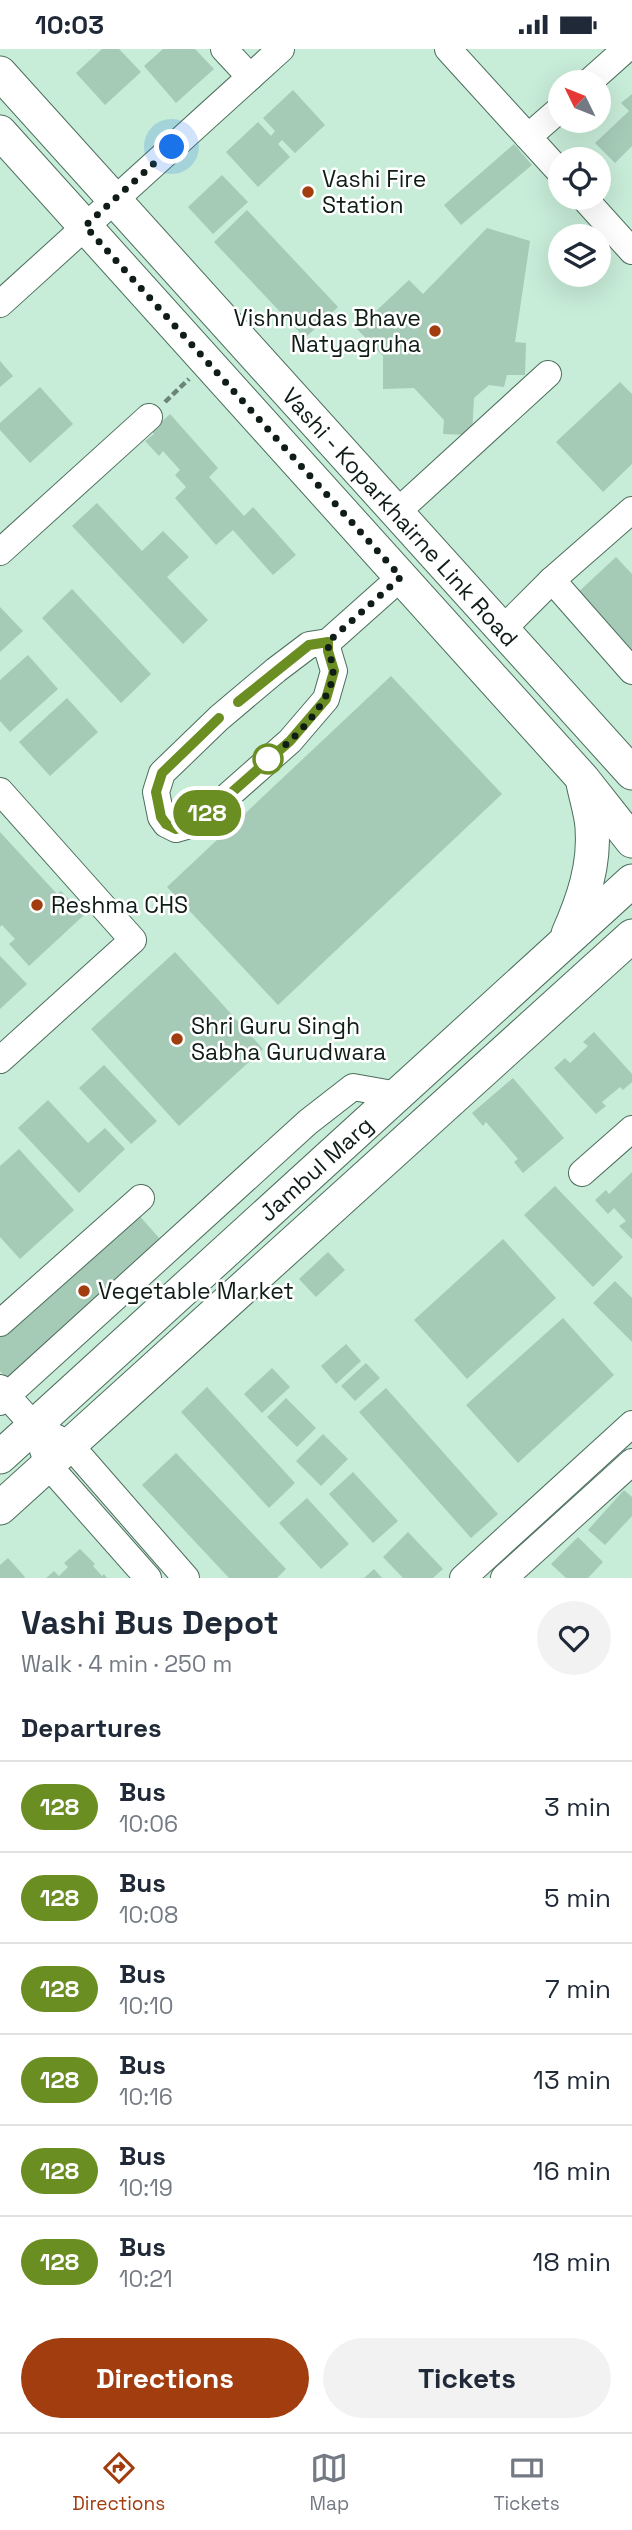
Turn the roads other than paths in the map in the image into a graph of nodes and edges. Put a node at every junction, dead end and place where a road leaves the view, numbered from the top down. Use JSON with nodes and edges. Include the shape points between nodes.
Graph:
{"nodes":[{"id":1,"x":224,"y":49,"type":"edge"},
{"id":2,"x":281,"y":49,"type":"edge"},
{"id":3,"x":448,"y":49,"type":"edge"},
{"id":4,"x":626,"y":49,"type":"edge"},
{"id":5,"x":602,"y":70,"type":"edge"},
{"id":6,"x":0,"y":73,"type":"edge"},
{"id":7,"x":250,"y":77,"type":"junction"},
{"id":8,"x":548,"y":120,"type":"edge"},
{"id":9,"x":0,"y":132,"type":"edge"},
{"id":10,"x":528,"y":137,"type":"junction"},
{"id":11,"x":548,"y":159,"type":"edge"},
{"id":12,"x":114,"y":200,"type":"junction"},
{"id":13,"x":595,"y":210,"type":"edge"},
{"id":14,"x":85,"y":226,"type":"junction"},
{"id":15,"x":632,"y":251,"type":"edge"},
{"id":16,"x":0,"y":304,"type":"edge"},
{"id":17,"x":548,"y":374,"type":"dead end"},
{"id":18,"x":149,"y":417,"type":"road end"},
{"id":19,"x":632,"y":510,"type":"edge"},
{"id":20,"x":396,"y":513,"type":"junction"},
{"id":21,"x":0,"y":552,"type":"edge"},
{"id":22,"x":401,"y":577,"type":"junction"},
{"id":23,"x":552,"y":580,"type":"junction"},
{"id":24,"x":502,"y":630,"type":"junction"},
{"id":25,"x":328,"y":642,"type":"junction"},
{"id":26,"x":632,"y":671,"type":"edge"},
{"id":27,"x":625,"y":761,"type":"edge"},
{"id":28,"x":583,"y":779,"type":"junction"},
{"id":29,"x":0,"y":792,"type":"edge"},
{"id":30,"x":632,"y":841,"type":"edge"},
{"id":31,"x":632,"y":881,"type":"edge"},
{"id":32,"x":632,"y":936,"type":"edge"},
{"id":33,"x":564,"y":943,"type":"junction"},
{"id":34,"x":632,"y":950,"type":"edge"},
{"id":35,"x":592,"y":973,"type":"junction"},
{"id":36,"x":0,"y":1060,"type":"edge"},
{"id":37,"x":398,"y":1094,"type":"junction"},
{"id":38,"x":632,"y":1129,"type":"edge"},
{"id":39,"x":582,"y":1173,"type":"dead end"},
{"id":40,"x":141,"y":1198,"type":"dead end"},
{"id":41,"x":0,"y":1323,"type":"edge"},
{"id":42,"x":2,"y":1395,"type":"edge"},
{"id":43,"x":632,"y":1424,"type":"edge"},
{"id":44,"x":34,"y":1426,"type":"junction"},
{"id":45,"x":610,"y":1444,"type":"junction"},
{"id":46,"x":59,"y":1455,"type":"junction"},
{"id":47,"x":0,"y":1457,"type":"edge"},
{"id":48,"x":631,"y":1465,"type":"edge"},
{"id":49,"x":0,"y":1508,"type":"edge"},
{"id":50,"x":526,"y":1521,"type":"junction"},
{"id":51,"x":544,"y":1542,"type":"junction"},
{"id":52,"x":520,"y":1573,"type":"edge"},
{"id":53,"x":148,"y":1578,"type":"edge"},
{"id":54,"x":186,"y":1578,"type":"edge"},
{"id":55,"x":463,"y":1578,"type":"edge"}],
"edges":[{"from":1,"to":7,"type":"street"},
{"from":2,"to":7,"type":"street"},
{"from":3,"to":10,"type":"street"},
{"from":4,"to":5,"type":"street"},
{"from":6,"to":12,"type":"main road","name":"Vashi - Koparkhairne Link Road"},
{"from":7,"to":12,"type":"street"},
{"from":8,"to":10,"type":"street"},
{"from":9,"to":14,"type":"main road","name":"Vashi - Koparkhairne Link Road"},
{"from":10,"to":11,"type":"street"},
{"from":12,"to":14,"type":"street"},
{"from":12,"to":20,"type":"main road","name":"Vashi - Koparkhairne Link Road"},
{"from":13,"to":15,"type":"street"},
{"from":14,"to":16,"type":"street"},
{"from":14,"to":22,"type":"main road","name":"Vashi - Koparkhairne Link Road"},
{"from":17,"to":20,"type":"street"},
{"from":18,"to":21,"type":"street"},
{"from":19,"to":23,"type":"street"},
{"from":20,"to":24,"type":"main road","name":"Vashi - Koparkhairne Link Road"},
{"from":22,"to":25,"type":"street"},
{"from":22,"to":28,"type":"main road","name":"Vashi - Koparkhairne Link Road"},
{"from":23,"to":24,"type":"street"},
{"from":23,"to":26,"type":"street"},
{"from":24,"to":27,"type":"main road","name":"Vashi - Koparkhairne Link Road"},
{"from":25,"to":25,"type":"street","via":[[334,671],[326,699],[290,741],[197,823],[176,829],[166,824],[156,792],[162,773],[276,670],[309,645]]},
{"from":28,"to":30,"type":"main road","name":"Vashi - Koparkhairne Link Road"},
{"from":28,"to":33,"type":"main road","via":[[592,826],[591,862],[585,897]]},
{"from":29,"to":36,"type":"street","via":[[134,940]]},
{"from":31,"to":33,"type":"main road","name":"Jambul Marg"},
{"from":32,"to":35,"type":"main road","name":"Jambul Marg"},
{"from":33,"to":37,"type":"main road","name":"Jambul Marg"},
{"from":34,"to":35,"type":"main road"},
{"from":35,"to":46,"type":"main road","name":"Jambul Marg"},
{"from":37,"to":42,"type":"street","via":[[353,1087]]},
{"from":37,"to":44,"type":"main road","name":"Jambul Marg"},
{"from":38,"to":39,"type":"street"},
{"from":40,"to":41,"type":"street"},
{"from":42,"to":44,"type":"street"},
{"from":43,"to":45,"type":"street"},
{"from":44,"to":46,"type":"street"},
{"from":44,"to":47,"type":"main road","name":"Jambul Marg"},
{"from":45,"to":48,"type":"street"},
{"from":45,"to":50,"type":"street"},
{"from":46,"to":49,"type":"main road","name":"Jambul Marg"},
{"from":46,"to":53,"type":"street"},
{"from":46,"to":54,"type":"street"},
{"from":48,"to":51,"type":"street"},
{"from":50,"to":51,"type":"street"},
{"from":50,"to":55,"type":"street"},
{"from":51,"to":52,"type":"street"}]}
